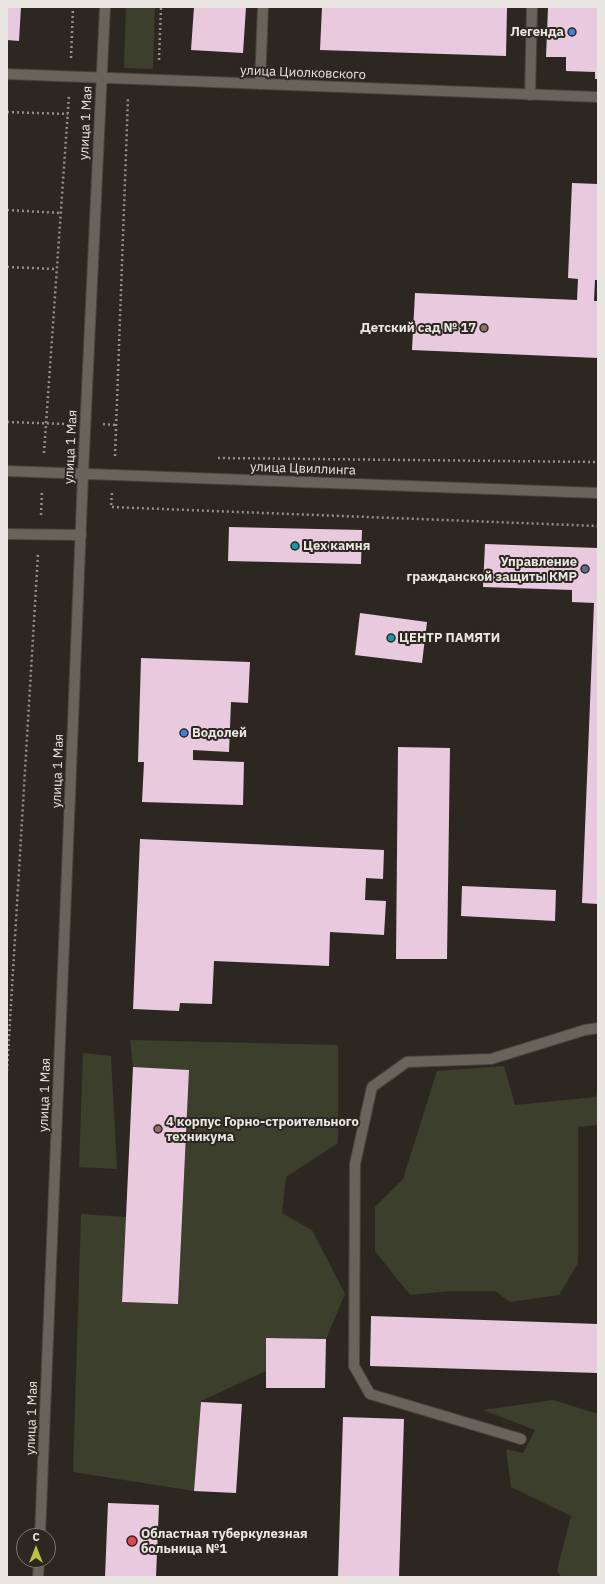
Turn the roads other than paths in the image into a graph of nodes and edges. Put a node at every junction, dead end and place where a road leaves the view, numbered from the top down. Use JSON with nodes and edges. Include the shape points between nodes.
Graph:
{"nodes":[{"id":1,"x":105,"y":7,"type":"edge"},
{"id":2,"x":262,"y":7,"type":"edge"},
{"id":3,"x":532,"y":7,"type":"edge"},
{"id":4,"x":7,"y":74,"type":"edge"},
{"id":5,"x":101,"y":78,"type":"junction"},
{"id":6,"x":260,"y":84,"type":"junction"},
{"id":7,"x":530,"y":95,"type":"junction"},
{"id":8,"x":598,"y":97,"type":"edge"},
{"id":9,"x":7,"y":472,"type":"edge"},
{"id":10,"x":83,"y":474,"type":"junction"},
{"id":11,"x":598,"y":493,"type":"edge"},
{"id":12,"x":7,"y":534,"type":"edge"},
{"id":13,"x":81,"y":535,"type":"junction"},
{"id":14,"x":598,"y":1028,"type":"edge"},
{"id":15,"x":521,"y":1439,"type":"dead end"},
{"id":16,"x":40,"y":1528,"type":"edge"}],
"edges":[{"from":1,"to":5,"type":"street","name":"улица 1 Мая"},
{"from":2,"to":6,"type":"street"},
{"from":3,"to":7,"type":"street"},
{"from":4,"to":5,"type":"street","name":"улица Циолковского"},
{"from":5,"to":6,"type":"street","name":"улица Циолковского"},
{"from":5,"to":10,"type":"street","name":"улица 1 Мая"},
{"from":6,"to":7,"type":"street","name":"улица Циолковского"},
{"from":7,"to":8,"type":"street","name":"улица Циолковского"},
{"from":9,"to":10,"type":"street","name":"улица Цвиллинга"},
{"from":10,"to":11,"type":"street","name":"улица Цвиллинга"},
{"from":10,"to":13,"type":"street","name":"улица 1 Мая"},
{"from":12,"to":13,"type":"street"},
{"from":13,"to":16,"type":"street","name":"улица 1 Мая"},
{"from":14,"to":15,"type":"street","via":[[492,1059],[407,1062],[372,1087],[355,1164],[354,1366],[370,1394]]}]}
